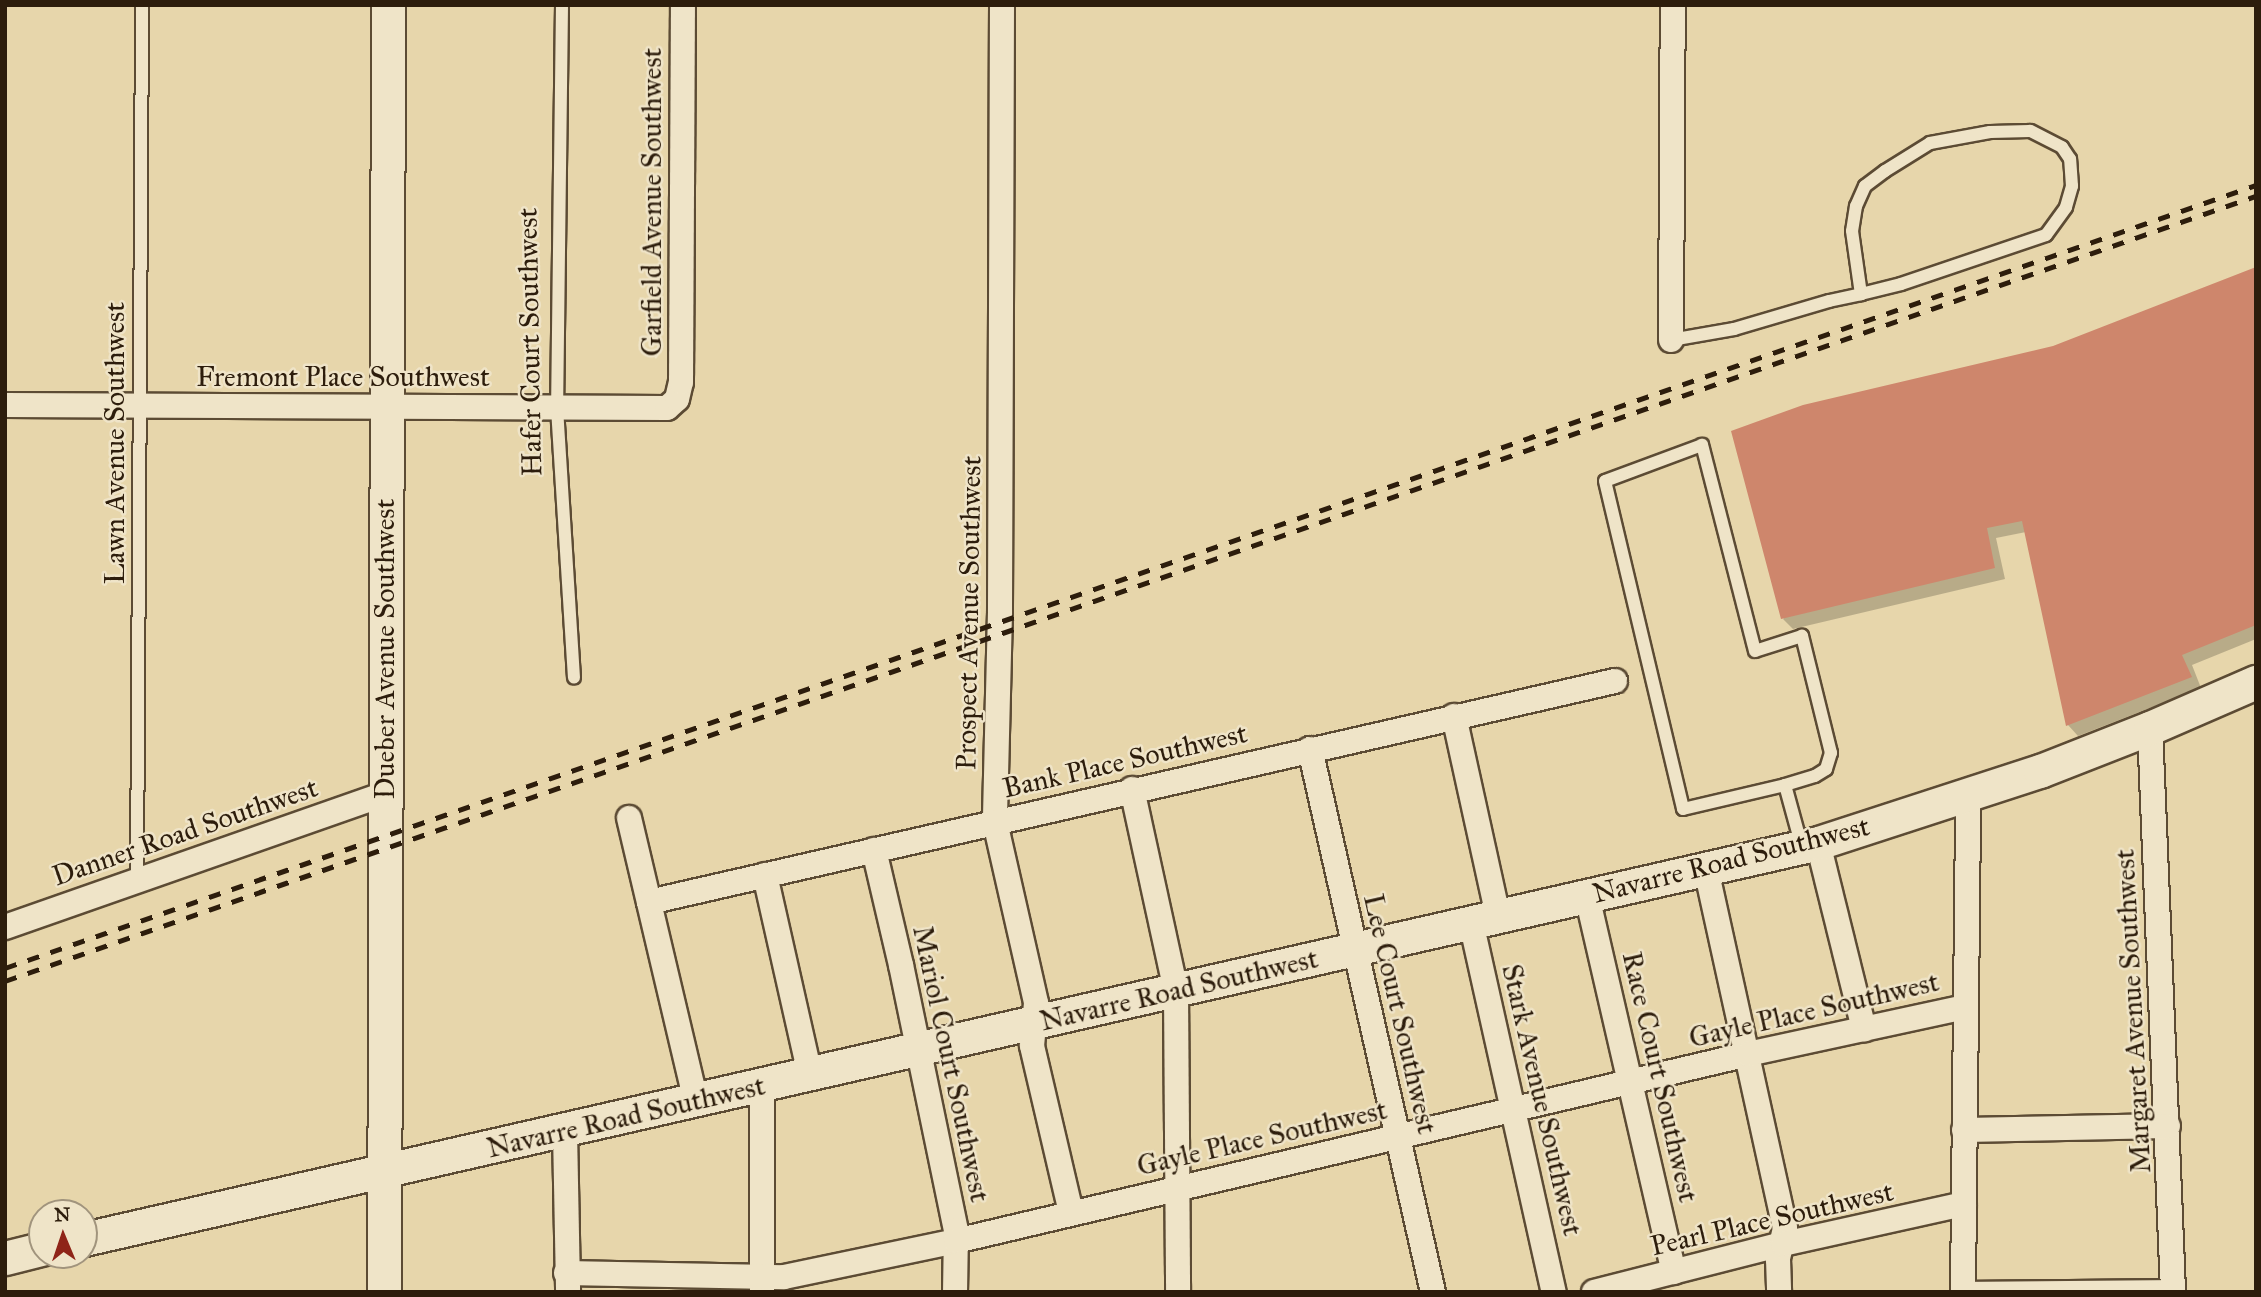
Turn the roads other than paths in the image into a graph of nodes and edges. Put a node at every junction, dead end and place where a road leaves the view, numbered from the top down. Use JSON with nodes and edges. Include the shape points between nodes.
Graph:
{"nodes":[{"id":1,"x":142,"y":5,"type":"edge"},
{"id":2,"x":388,"y":5,"type":"edge"},
{"id":3,"x":562,"y":5,"type":"edge"},
{"id":4,"x":683,"y":5,"type":"edge"},
{"id":5,"x":1002,"y":5,"type":"edge"},
{"id":6,"x":1673,"y":5,"type":"edge"},
{"id":7,"x":1861,"y":293,"type":"junction"},
{"id":8,"x":1671,"y":340,"type":"joint"},
{"id":9,"x":677,"y":399,"type":"joint"},
{"id":10,"x":5,"y":405,"type":"edge"},
{"id":11,"x":140,"y":405,"type":"junction"},
{"id":12,"x":387,"y":407,"type":"junction"},
{"id":13,"x":557,"y":408,"type":"junction"},
{"id":14,"x":573,"y":677,"type":"dead end"},
{"id":15,"x":1615,"y":681,"type":"dead end"},
{"id":16,"x":2256,"y":682,"type":"edge"},
{"id":17,"x":1454,"y":716,"type":"junction"},
{"id":18,"x":2150,"y":728,"type":"junction"},
{"id":19,"x":1310,"y":748,"type":"junction"},
{"id":20,"x":1785,"y":785,"type":"junction"},
{"id":21,"x":1132,"y":789,"type":"junction"},
{"id":22,"x":384,"y":794,"type":"junction"},
{"id":23,"x":1968,"y":796,"type":"junction"},
{"id":24,"x":628,"y":818,"type":"dead end"},
{"id":25,"x":995,"y":822,"type":"junction"},
{"id":26,"x":1810,"y":845,"type":"junction"},
{"id":27,"x":874,"y":850,"type":"junction"},
{"id":28,"x":1706,"y":869,"type":"junction"},
{"id":29,"x":765,"y":875,"type":"junction"},
{"id":30,"x":137,"y":880,"type":"junction"},
{"id":31,"x":1587,"y":896,"type":"junction"},
{"id":32,"x":649,"y":902,"type":"junction"},
{"id":33,"x":1484,"y":919,"type":"junction"},
{"id":34,"x":5,"y":927,"type":"edge"},
{"id":35,"x":1355,"y":949,"type":"junction"},
{"id":36,"x":1176,"y":991,"type":"junction"},
{"id":37,"x":1965,"y":1007,"type":"junction"},
{"id":38,"x":1034,"y":1024,"type":"junction"},
{"id":39,"x":1864,"y":1029,"type":"junction"},
{"id":40,"x":919,"y":1050,"type":"junction"},
{"id":41,"x":1748,"y":1054,"type":"junction"},
{"id":42,"x":810,"y":1075,"type":"junction"},
{"id":43,"x":1632,"y":1082,"type":"junction"},
{"id":44,"x":762,"y":1086,"type":"junction"},
{"id":45,"x":696,"y":1101,"type":"junction"},
{"id":46,"x":1515,"y":1110,"type":"junction"},
{"id":47,"x":2168,"y":1126,"type":"junction"},
{"id":48,"x":1964,"y":1130,"type":"junction"},
{"id":49,"x":565,"y":1131,"type":"junction"},
{"id":50,"x":1397,"y":1138,"type":"junction"},
{"id":51,"x":384,"y":1172,"type":"junction"},
{"id":52,"x":1178,"y":1187,"type":"junction"},
{"id":53,"x":1964,"y":1205,"type":"junction"},
{"id":54,"x":1071,"y":1212,"type":"junction"},
{"id":55,"x":98,"y":1236,"type":"edge"},
{"id":56,"x":956,"y":1241,"type":"junction"},
{"id":57,"x":1783,"y":1244,"type":"junction"},
{"id":58,"x":28,"y":1252,"type":"edge"},
{"id":59,"x":5,"y":1258,"type":"edge"},
{"id":60,"x":1674,"y":1272,"type":"junction"},
{"id":61,"x":567,"y":1282,"type":"edge"},
{"id":62,"x":762,"y":1284,"type":"edge"},
{"id":63,"x":2173,"y":1289,"type":"edge"},
{"id":64,"x":1963,"y":1290,"type":"edge"},
{"id":65,"x":384,"y":1292,"type":"edge"},
{"id":66,"x":955,"y":1292,"type":"edge"},
{"id":67,"x":1178,"y":1292,"type":"edge"},
{"id":68,"x":1433,"y":1292,"type":"edge"},
{"id":69,"x":1554,"y":1292,"type":"edge"},
{"id":70,"x":1594,"y":1292,"type":"edge"},
{"id":71,"x":1779,"y":1292,"type":"edge"}],
"edges":[{"from":1,"to":11,"type":"lane","name":"Lawn Avenue Southwest"},
{"from":2,"to":12,"type":"street","name":"Dueber Avenue Southwest"},
{"from":3,"to":13,"type":"lane","name":"Hafer Court Southwest"},
{"from":4,"to":9,"type":"street","name":"Garfield Avenue Southwest","via":[[681,382]]},
{"from":5,"to":25,"type":"street","name":"Prospect Avenue Southwest"},
{"from":6,"to":8,"type":"street"},
{"from":7,"to":7,"type":"lane","via":[[1901,284],[2050,233],[2072,186],[2070,159],[2062,147],[2030,131],[1990,132],[1930,143],[1885,171],[1865,186],[1856,206],[1852,231]]},
{"from":7,"to":8,"type":"lane","via":[[1734,329]]},
{"from":9,"to":13,"type":"street","name":"Fremont Place Southwest","via":[[660,409]]},
{"from":10,"to":11,"type":"street","name":"Fremont Place Southwest"},
{"from":11,"to":12,"type":"street","name":"Fremont Place Southwest"},
{"from":11,"to":30,"type":"lane","name":"Lawn Avenue Southwest"},
{"from":12,"to":13,"type":"street","name":"Fremont Place Southwest"},
{"from":12,"to":22,"type":"street","name":"Dueber Avenue Southwest"},
{"from":13,"to":14,"type":"lane","name":"Hafer Court Southwest"},
{"from":15,"to":17,"type":"street","name":"Bank Place Southwest"},
{"from":16,"to":18,"type":"street","name":"Navarre Road Southwest"},
{"from":17,"to":19,"type":"street","name":"Bank Place Southwest"},
{"from":17,"to":33,"type":"street","name":"Stark Avenue Southwest"},
{"from":18,"to":23,"type":"street","name":"Navarre Road Southwest"},
{"from":18,"to":47,"type":"street","name":"Margaret Avenue Southwest"},
{"from":19,"to":21,"type":"street","name":"Bank Place Southwest"},
{"from":19,"to":35,"type":"street","name":"Lee Court Southwest"},
{"from":20,"to":20,"type":"lane","via":[[1683,809],[1605,481],[1702,445],[1755,650],[1802,636],[1831,752],[1826,769]]},
{"from":20,"to":26,"type":"lane"},
{"from":21,"to":25,"type":"street","name":"Bank Place Southwest"},
{"from":21,"to":36,"type":"street"},
{"from":22,"to":30,"type":"street","name":"Danner Road Southwest"},
{"from":22,"to":51,"type":"street","name":"Dueber Avenue Southwest"},
{"from":23,"to":26,"type":"street","name":"Navarre Road Southwest"},
{"from":23,"to":37,"type":"street"},
{"from":24,"to":32,"type":"street"},
{"from":25,"to":27,"type":"street","name":"Bank Place Southwest"},
{"from":25,"to":38,"type":"street","name":"Prospect Avenue Southwest","via":[[1036,1003]]},
{"from":26,"to":28,"type":"street","name":"Navarre Road Southwest"},
{"from":26,"to":39,"type":"street"},
{"from":27,"to":29,"type":"street","name":"Bank Place Southwest"},
{"from":27,"to":40,"type":"street","name":"Mariol Court Southwest"},
{"from":28,"to":31,"type":"street","name":"Navarre Road Southwest"},
{"from":28,"to":41,"type":"street"},
{"from":29,"to":32,"type":"street","name":"Bank Place Southwest"},
{"from":29,"to":42,"type":"street"},
{"from":30,"to":34,"type":"street","name":"Danner Road Southwest"},
{"from":31,"to":33,"type":"street","name":"Navarre Road Southwest"},
{"from":31,"to":43,"type":"street","name":"Race Court Southwest"},
{"from":32,"to":45,"type":"street"},
{"from":33,"to":35,"type":"street","name":"Navarre Road Southwest"},
{"from":33,"to":46,"type":"street","name":"Stark Avenue Southwest"},
{"from":35,"to":36,"type":"street","name":"Navarre Road Southwest"},
{"from":35,"to":50,"type":"street","name":"Lee Court Southwest"},
{"from":36,"to":38,"type":"street","name":"Navarre Road Southwest"},
{"from":36,"to":52,"type":"street"},
{"from":37,"to":39,"type":"street","name":"Gayle Place Southwest"},
{"from":37,"to":48,"type":"street"},
{"from":38,"to":40,"type":"street","name":"Navarre Road Southwest"},
{"from":38,"to":54,"type":"street","name":"Prospect Avenue Southwest","via":[[1032,1046]]},
{"from":39,"to":41,"type":"street","name":"Gayle Place Southwest"},
{"from":40,"to":42,"type":"street","name":"Navarre Road Southwest"},
{"from":40,"to":56,"type":"street","name":"Mariol Court Southwest"},
{"from":41,"to":43,"type":"street","name":"Gayle Place Southwest"},
{"from":41,"to":57,"type":"street","via":[[1785,1228]]},
{"from":42,"to":44,"type":"street","name":"Navarre Road Southwest"},
{"from":43,"to":46,"type":"street","name":"Gayle Place Southwest"},
{"from":43,"to":60,"type":"street","name":"Race Court Southwest"},
{"from":44,"to":45,"type":"street","name":"Navarre Road Southwest"},
{"from":44,"to":62,"type":"street"},
{"from":45,"to":49,"type":"street","name":"Navarre Road Southwest"},
{"from":46,"to":50,"type":"street","name":"Gayle Place Southwest"},
{"from":46,"to":69,"type":"street","name":"Stark Avenue Southwest"},
{"from":47,"to":48,"type":"street"},
{"from":47,"to":63,"type":"street","name":"Margaret Avenue Southwest"},
{"from":48,"to":53,"type":"street"},
{"from":49,"to":51,"type":"street","name":"Navarre Road Southwest"},
{"from":49,"to":61,"type":"street"},
{"from":50,"to":52,"type":"street","name":"Gayle Place Southwest"},
{"from":50,"to":68,"type":"street","name":"Lee Court Southwest"},
{"from":51,"to":55,"type":"street","name":"Navarre Road Southwest"},
{"from":51,"to":65,"type":"street","name":"Dueber Avenue Southwest"},
{"from":52,"to":54,"type":"street","name":"Gayle Place Southwest"},
{"from":52,"to":67,"type":"street"},
{"from":53,"to":57,"type":"street","name":"Pearl Place Southwest"},
{"from":53,"to":64,"type":"street"},
{"from":54,"to":56,"type":"street","name":"Gayle Place Southwest"},
{"from":56,"to":62,"type":"street","name":"Gayle Place Southwest"},
{"from":56,"to":66,"type":"street","name":"Mariol Court Southwest"},
{"from":57,"to":60,"type":"street","name":"Pearl Place Southwest"},
{"from":57,"to":71,"type":"street","via":[[1778,1259]]},
{"from":58,"to":59,"type":"street"},
{"from":60,"to":70,"type":"street","name":"Pearl Place Southwest"},
{"from":61,"to":62,"type":"street","name":"Gayle Place Southwest"},
{"from":63,"to":64,"type":"lane"}]}
